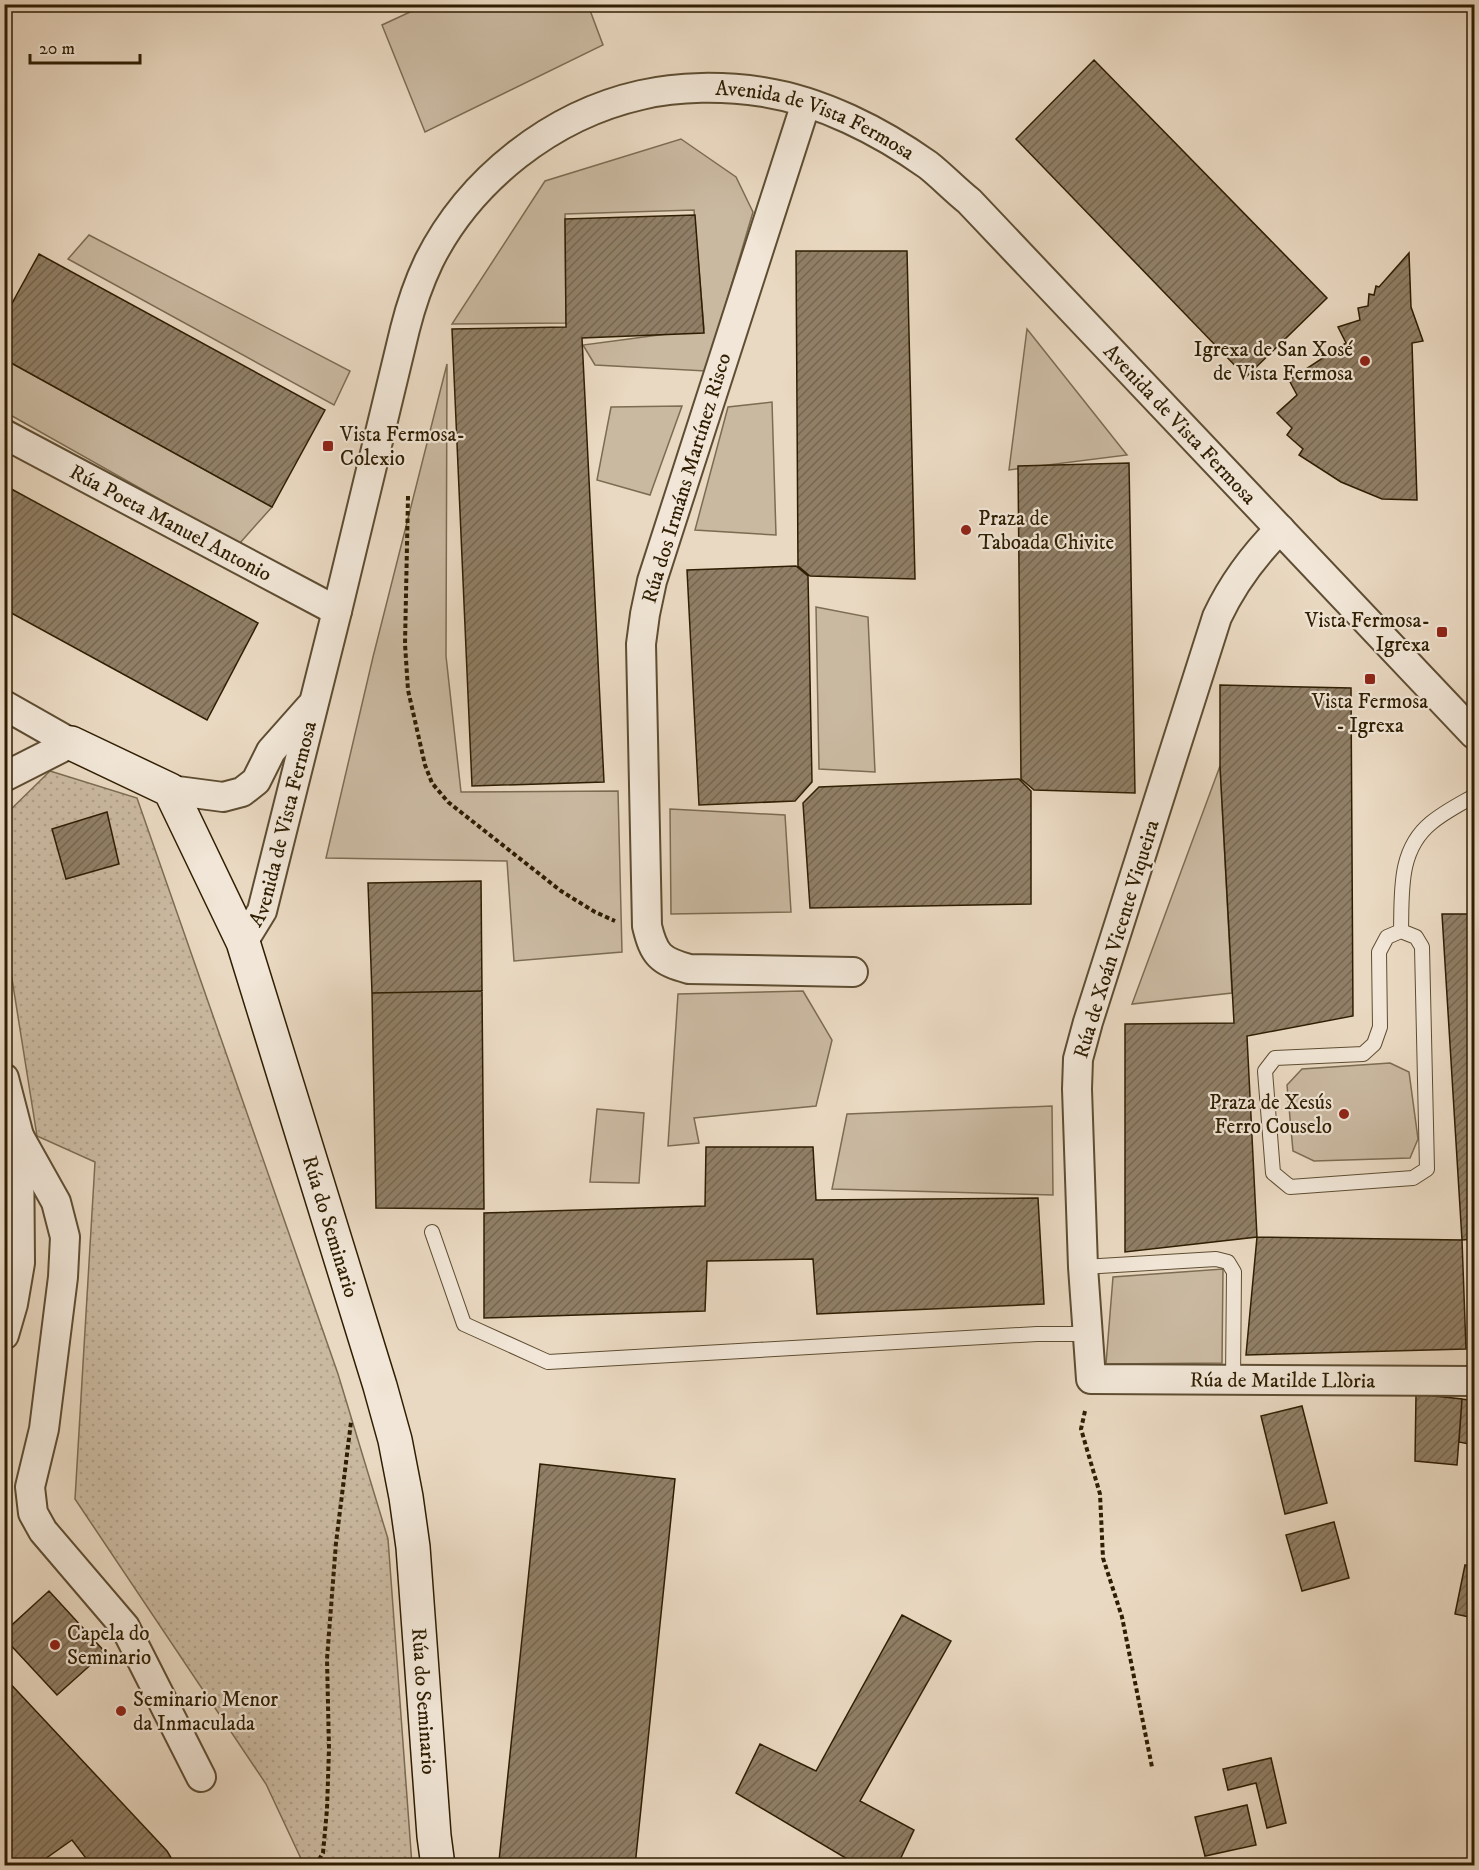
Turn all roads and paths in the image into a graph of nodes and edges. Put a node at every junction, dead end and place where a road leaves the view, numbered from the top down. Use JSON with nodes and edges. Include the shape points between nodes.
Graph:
{"nodes":[{"id":1,"x":806,"y":103,"type":"junction"},
{"id":2,"x":4,"y":434,"type":"edge"},
{"id":3,"x":408,"y":496,"type":"dead end"},
{"id":4,"x":1281,"y":529,"type":"junction"},
{"id":5,"x":337,"y":611,"type":"junction"},
{"id":6,"x":313,"y":703,"type":"junction"},
{"id":7,"x":4,"y":705,"type":"edge"},
{"id":8,"x":1474,"y":734,"type":"edge"},
{"id":9,"x":71,"y":743,"type":"junction"},
{"id":10,"x":4,"y":777,"type":"edge"},
{"id":11,"x":170,"y":790,"type":"junction"},
{"id":12,"x":1474,"y":796,"type":"edge"},
{"id":13,"x":618,"y":922,"type":"dead end"},
{"id":14,"x":1401,"y":931,"type":"junction"},
{"id":15,"x":243,"y":942,"type":"junction"},
{"id":16,"x":853,"y":972,"type":"dead end"},
{"id":17,"x":4,"y":1078,"type":"edge"},
{"id":18,"x":19,"y":1136,"type":"junction"},
{"id":19,"x":432,"y":1232,"type":"dead end"},
{"id":20,"x":1083,"y":1267,"type":"junction"},
{"id":21,"x":1088,"y":1334,"type":"junction"},
{"id":22,"x":4,"y":1335,"type":"edge"},
{"id":23,"x":1091,"y":1379,"type":"junction"},
{"id":24,"x":1233,"y":1380,"type":"junction"},
{"id":25,"x":1474,"y":1381,"type":"edge"},
{"id":26,"x":352,"y":1415,"type":"dead end"},
{"id":27,"x":1152,"y":1767,"type":"dead end"},
{"id":28,"x":201,"y":1777,"type":"dead end"},
{"id":29,"x":315,"y":1866,"type":"edge"},
{"id":30,"x":438,"y":1866,"type":"edge"}],
"edges":[{"from":1,"to":4,"type":"street","name":"Avenida de Vista Fermosa","via":[[847,118],[887,140],[929,166],[969,201]]},
{"from":1,"to":5,"type":"street","name":"Avenida de Vista Fermosa","via":[[763,92],[716,89],[639,95],[558,128],[516,156],[474,194],[430,259],[413,300]]},
{"from":1,"to":16,"type":"street","name":"Rúa dos Irmáns Martínez Risco","via":[[652,581],[645,614],[642,644],[647,926],[658,956],[689,969]]},
{"from":2,"to":5,"type":"street","name":"Rúa Poeta Manuel Antonio"},
{"from":3,"to":13,"type":"path","via":[[406,667],[408,690],[432,783],[448,802],[561,891]]},
{"from":4,"to":8,"type":"street","name":"Avenida de Vista Fermosa"},
{"from":4,"to":20,"type":"street","name":"Rúa de Xoán Vicente Viqueira","via":[[1240,576],[1216,617],[1078,1059]]},
{"from":5,"to":6,"type":"street","name":"Avenida de Vista Fermosa"},
{"from":6,"to":11,"type":"street","name":"Avenida de Vista Fermosa","via":[[271,751],[256,781],[242,792],[223,797]]},
{"from":6,"to":15,"type":"street","name":"Avenida de Vista Fermosa","via":[[262,911]]},
{"from":7,"to":9,"type":"street"},
{"from":9,"to":10,"type":"street"},
{"from":9,"to":11,"type":"street"},
{"from":11,"to":15,"type":"street","name":"Rúa do Seminario"},
{"from":12,"to":14,"type":"lane","via":[[1430,823],[1408,852],[1403,871]]},
{"from":14,"to":14,"type":"lane","via":[[1387,937],[1379,952],[1380,1027],[1374,1044],[1363,1054],[1275,1058],[1265,1071],[1273,1173],[1290,1186],[1413,1178],[1427,1169],[1422,947],[1416,937]]},
{"from":15,"to":30,"type":"street","name":"Rúa do Seminario","via":[[395,1440],[413,1547]]},
{"from":17,"to":18,"type":"street"},
{"from":18,"to":22,"type":"street","via":[[20,1263]]},
{"from":18,"to":28,"type":"street","via":[[56,1202],[65,1237],[44,1429],[30,1487],[33,1513],[43,1531],[125,1627]]},
{"from":19,"to":21,"type":"lane","via":[[464,1324],[548,1362]]},
{"from":20,"to":21,"type":"street","name":"Rúa de Xoán Vicente Viqueira"},
{"from":20,"to":24,"type":"lane","via":[[1228,1262],[1234,1272]]},
{"from":21,"to":23,"type":"street","name":"Rúa de Xoán Vicente Viqueira"},
{"from":23,"to":24,"type":"street","name":"Rúa de Matilde Llòria"},
{"from":23,"to":27,"type":"path","via":[[1081,1429],[1100,1494],[1103,1558],[1122,1617]]},
{"from":24,"to":25,"type":"street","name":"Rúa de Matilde Llòria"},
{"from":26,"to":29,"type":"path","via":[[327,1659],[327,1809],[323,1853]]}]}
